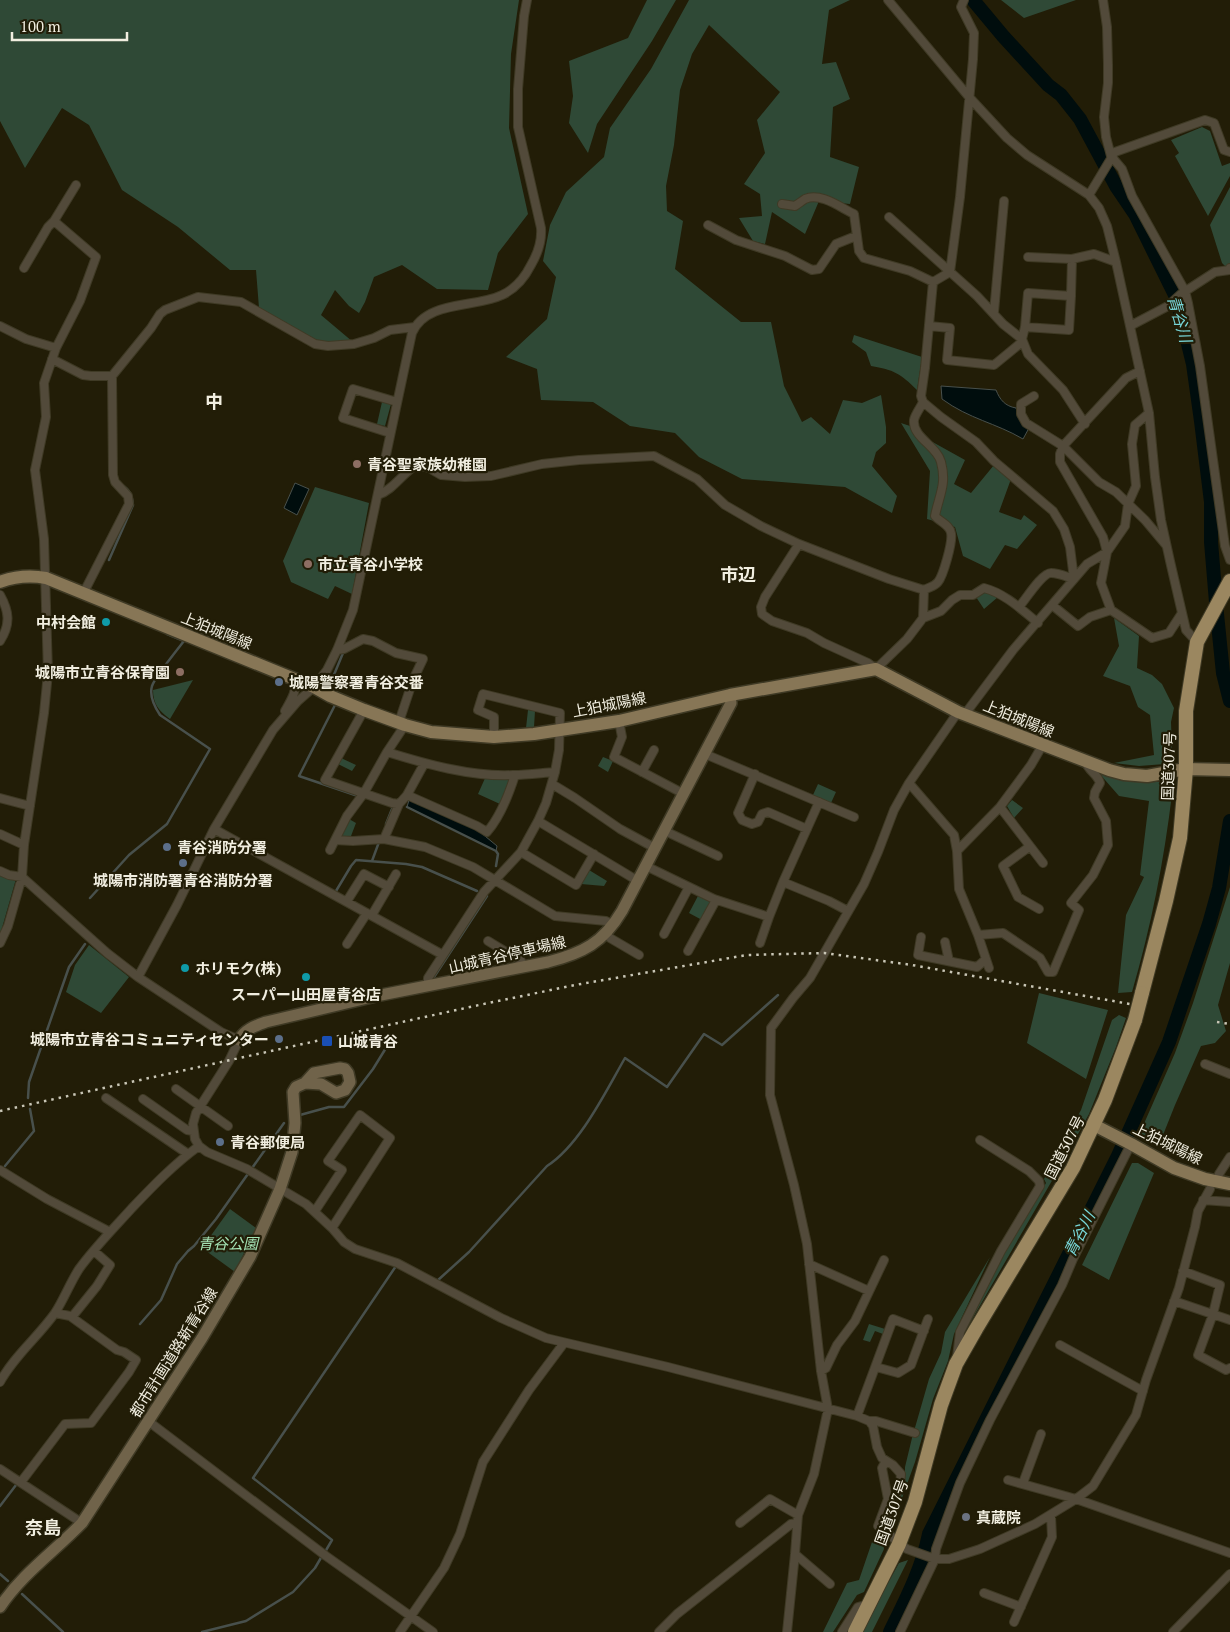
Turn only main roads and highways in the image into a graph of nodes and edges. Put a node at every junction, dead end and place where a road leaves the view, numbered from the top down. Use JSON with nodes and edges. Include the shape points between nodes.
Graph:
{"nodes":[{"id":1,"x":1230,"y":581,"type":"edge"},
{"id":2,"x":0,"y":582,"type":"edge"},
{"id":3,"x":730,"y":695,"type":"junction"},
{"id":4,"x":1186,"y":769,"type":"junction"},
{"id":5,"x":1227,"y":770,"type":"edge"},
{"id":6,"x":239,"y":1040,"type":"road end"},
{"id":7,"x":305,"y":1083,"type":"dead end"},
{"id":8,"x":1094,"y":1125,"type":"junction"},
{"id":9,"x":1230,"y":1184,"type":"edge"},
{"id":10,"x":0,"y":1606,"type":"edge"},
{"id":11,"x":855,"y":1632,"type":"edge"}],
"edges":[{"from":1,"to":4,"type":"highway","name":"国道307号","via":[[1197,642],[1186,710]]},
{"from":2,"to":3,"type":"main road","name":"上狛城陽線","via":[[30,575],[46,578],[364,710],[432,732],[494,737],[534,734],[619,721]]},
{"from":3,"to":4,"type":"main road","name":"上狛城陽線","via":[[876,670],[961,713],[1109,770],[1148,776]]},
{"from":3,"to":6,"type":"main road","name":"山城青谷停車場線","via":[[731,703],[638,881],[609,929],[586,948],[571,956],[266,1022],[250,1028]]},
{"from":4,"to":5,"type":"main road","name":"上狛城陽線"},
{"from":4,"to":8,"type":"highway","name":"国道307号","bridge":true,"via":[[1180,838],[1166,902],[1135,1020]]},
{"from":7,"to":10,"type":"main road","name":"都市計画道路新青谷線","via":[[293,1092],[292,1152],[280,1189],[250,1256],[202,1338],[82,1523],[17,1584]]},
{"from":8,"to":9,"type":"main road","name":"上狛城陽線","via":[[1174,1168]]},
{"from":8,"to":11,"type":"highway","name":"国道307号","via":[[1073,1168],[956,1364],[941,1405],[903,1546]]}]}
